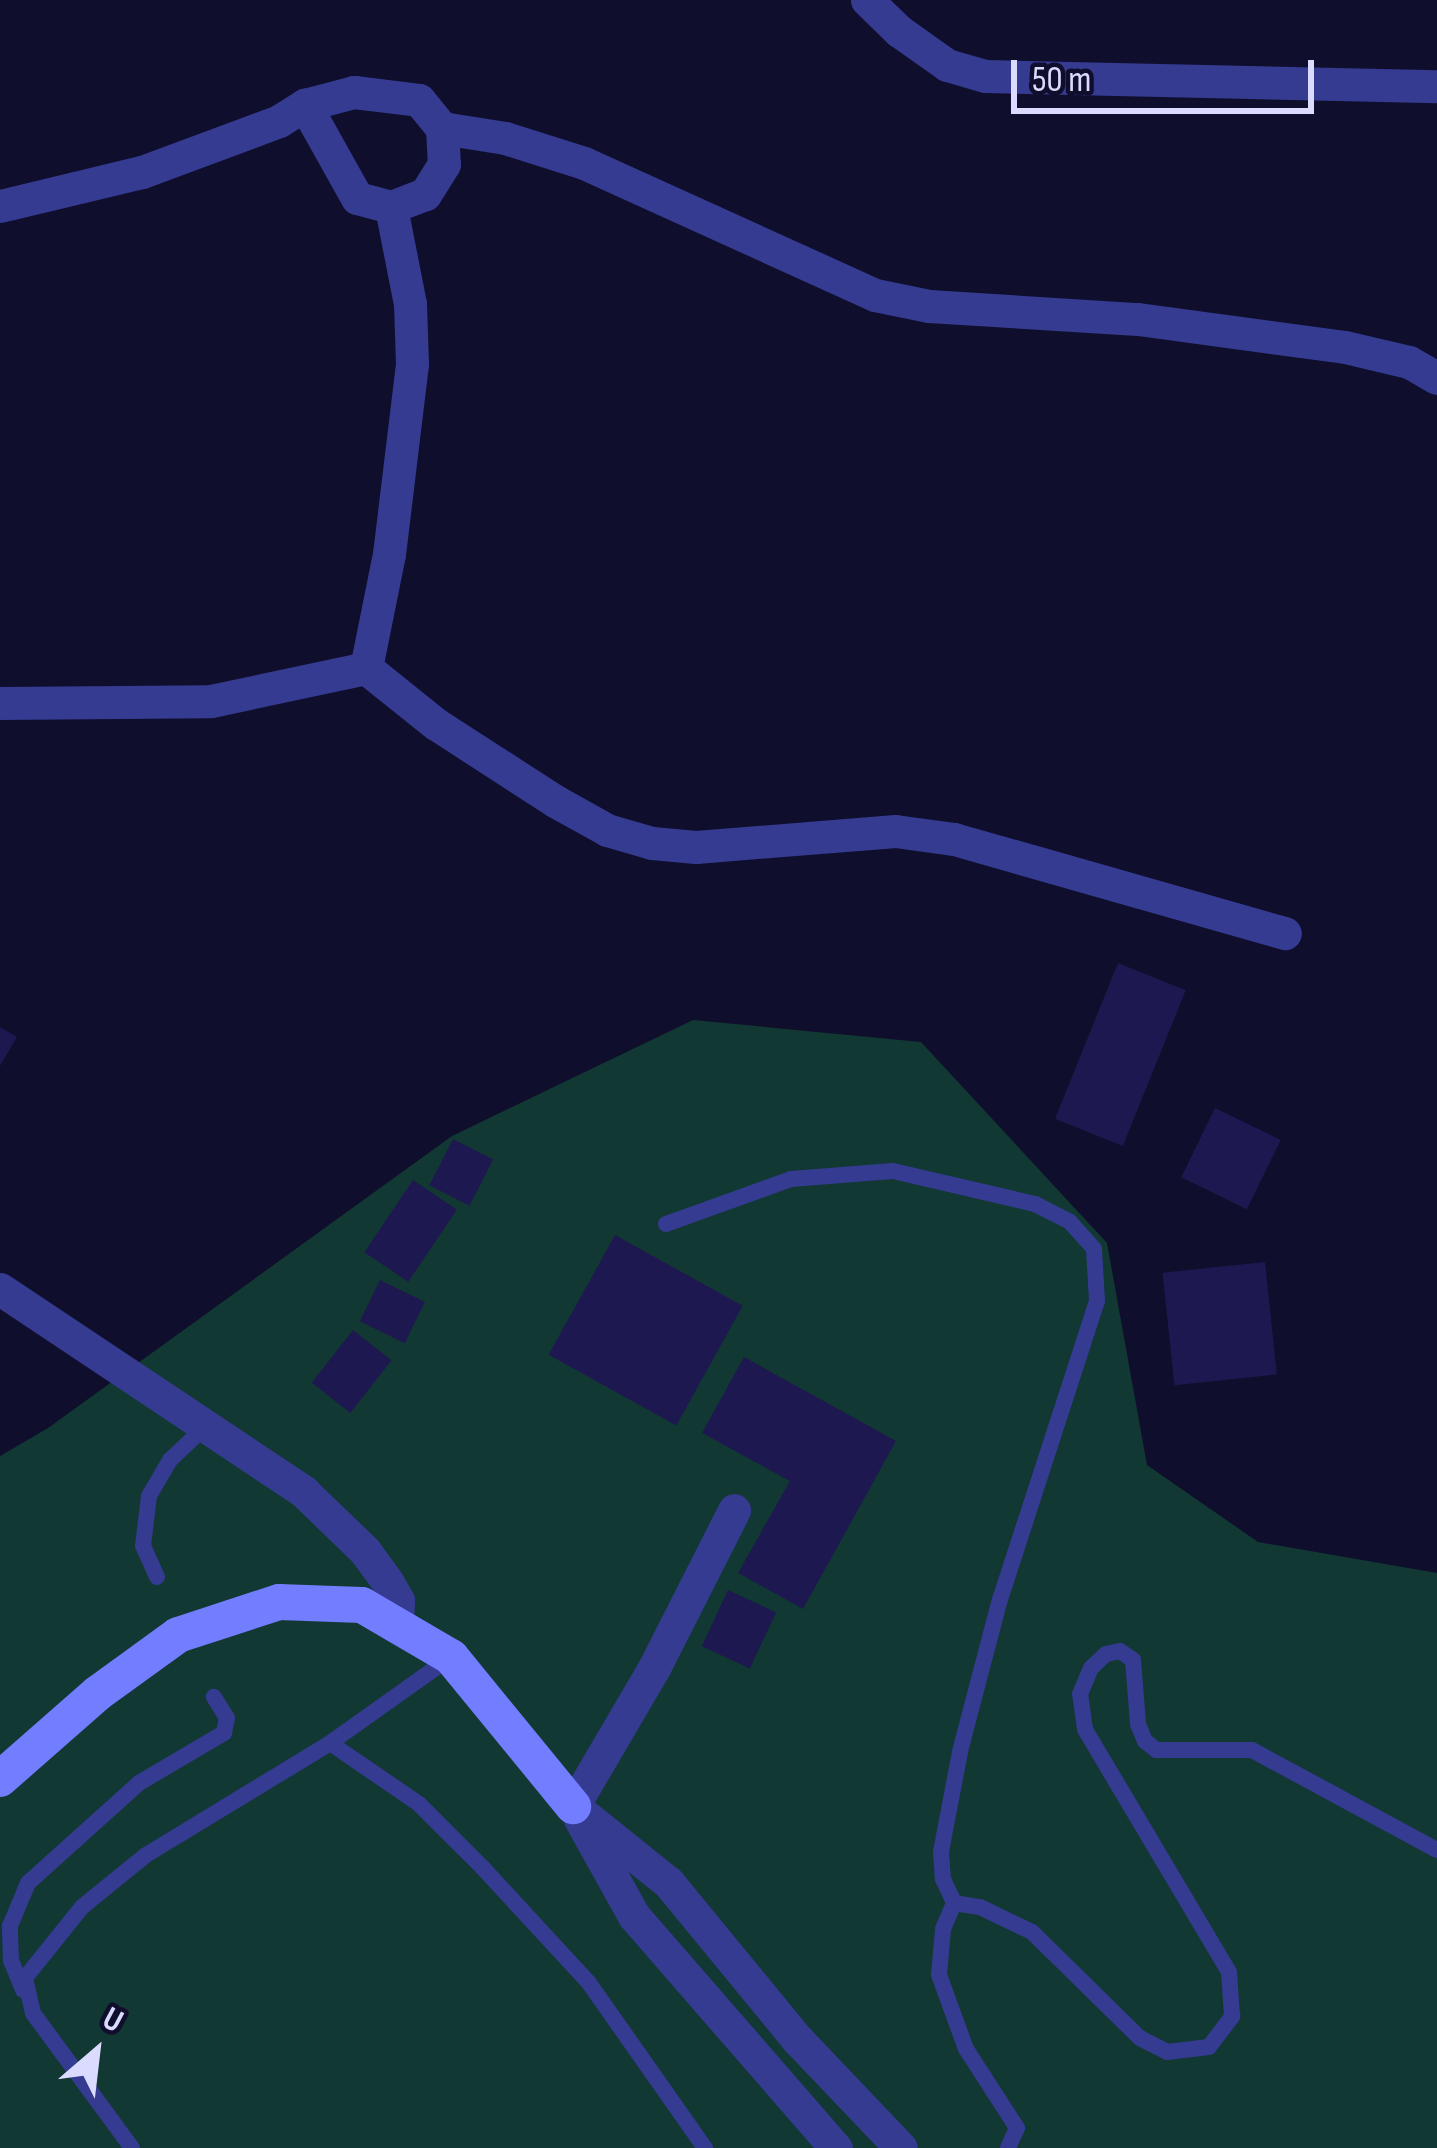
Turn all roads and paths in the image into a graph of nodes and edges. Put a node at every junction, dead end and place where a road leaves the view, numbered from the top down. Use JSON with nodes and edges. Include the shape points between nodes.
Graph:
{"nodes":[{"id":1,"x":867,"y":0,"type":"edge"},
{"id":2,"x":1437,"y":86,"type":"edge"},
{"id":3,"x":305,"y":105,"type":"junction"},
{"id":4,"x":442,"y":128,"type":"junction"},
{"id":5,"x":0,"y":206,"type":"edge"},
{"id":6,"x":391,"y":207,"type":"junction"},
{"id":7,"x":1437,"y":378,"type":"edge"},
{"id":8,"x":366,"y":668,"type":"junction"},
{"id":9,"x":0,"y":704,"type":"edge"},
{"id":10,"x":1285,"y":933,"type":"dead end"},
{"id":11,"x":666,"y":1224,"type":"dead end"},
{"id":12,"x":0,"y":1289,"type":"edge"},
{"id":13,"x":206,"y":1424,"type":"junction"},
{"id":14,"x":734,"y":1510,"type":"dead end"},
{"id":15,"x":157,"y":1577,"type":"dead end"},
{"id":16,"x":397,"y":1625,"type":"junction"},
{"id":17,"x":451,"y":1657,"type":"junction"},
{"id":18,"x":214,"y":1697,"type":"dead end"},
{"id":19,"x":330,"y":1743,"type":"junction"},
{"id":20,"x":0,"y":1779,"type":"edge"},
{"id":21,"x":573,"y":1806,"type":"junction"},
{"id":22,"x":1437,"y":1850,"type":"edge"},
{"id":23,"x":954,"y":1903,"type":"junction"},
{"id":24,"x":33,"y":2013,"type":"junction"},
{"id":25,"x":132,"y":2148,"type":"edge"},
{"id":26,"x":705,"y":2148,"type":"edge"},
{"id":27,"x":836,"y":2148,"type":"edge"},
{"id":28,"x":902,"y":2148,"type":"edge"},
{"id":29,"x":1008,"y":2148,"type":"edge"}],
"edges":[{"from":1,"to":2,"type":"street","via":[[947,65],[985,76]]},
{"from":3,"to":4,"type":"street","via":[[384,91],[418,100]]},
{"from":3,"to":5,"type":"street","via":[[142,172]]},
{"from":3,"to":6,"type":"street","via":[[357,198]]},
{"from":4,"to":6,"type":"street","via":[[444,164],[425,194]]},
{"from":4,"to":7,"type":"street","via":[[584,163],[874,295],[1345,347]]},
{"from":6,"to":8,"type":"street","via":[[412,364]]},
{"from":8,"to":9,"type":"street","via":[[211,701]]},
{"from":8,"to":10,"type":"street","via":[[555,801],[652,843],[696,847],[895,831],[954,839]]},
{"from":11,"to":23,"type":"lane","via":[[790,1179],[893,1171],[1035,1204],[1070,1222],[1094,1249],[1097,1301],[1000,1598],[960,1752],[941,1852]]},
{"from":12,"to":13,"type":"street"},
{"from":13,"to":15,"type":"lane","via":[[148,1496],[143,1546]]},
{"from":13,"to":16,"type":"street","via":[[304,1492],[365,1551],[398,1600]]},
{"from":14,"to":21,"type":"street","via":[[655,1668]]},
{"from":16,"to":17,"type":"street"},
{"from":16,"to":20,"type":"street","via":[[362,1604],[279,1602],[178,1635]]},
{"from":17,"to":19,"type":"lane"},
{"from":17,"to":21,"type":"street"},
{"from":18,"to":24,"type":"lane","via":[[227,1718],[224,1733],[139,1784],[28,1883],[10,1926],[11,1960]]},
{"from":19,"to":24,"type":"lane","via":[[146,1855],[82,1907],[25,1978]]},
{"from":19,"to":26,"type":"lane","via":[[419,1804],[514,1901],[589,1983]]},
{"from":21,"to":27,"type":"street","via":[[634,1916]]},
{"from":21,"to":28,"type":"street","via":[[668,1882],[798,2040]]},
{"from":22,"to":23,"type":"lane","via":[[1252,1750],[1156,1750],[1138,1724],[1132,1660],[1114,1651],[1085,1676],[1084,1729],[1229,1972],[1232,2016],[1209,2047],[1167,2052],[1140,2038],[1032,1932]]},
{"from":23,"to":29,"type":"lane","via":[[939,1976],[966,2049],[1016,2128]]},
{"from":24,"to":25,"type":"lane"}]}
